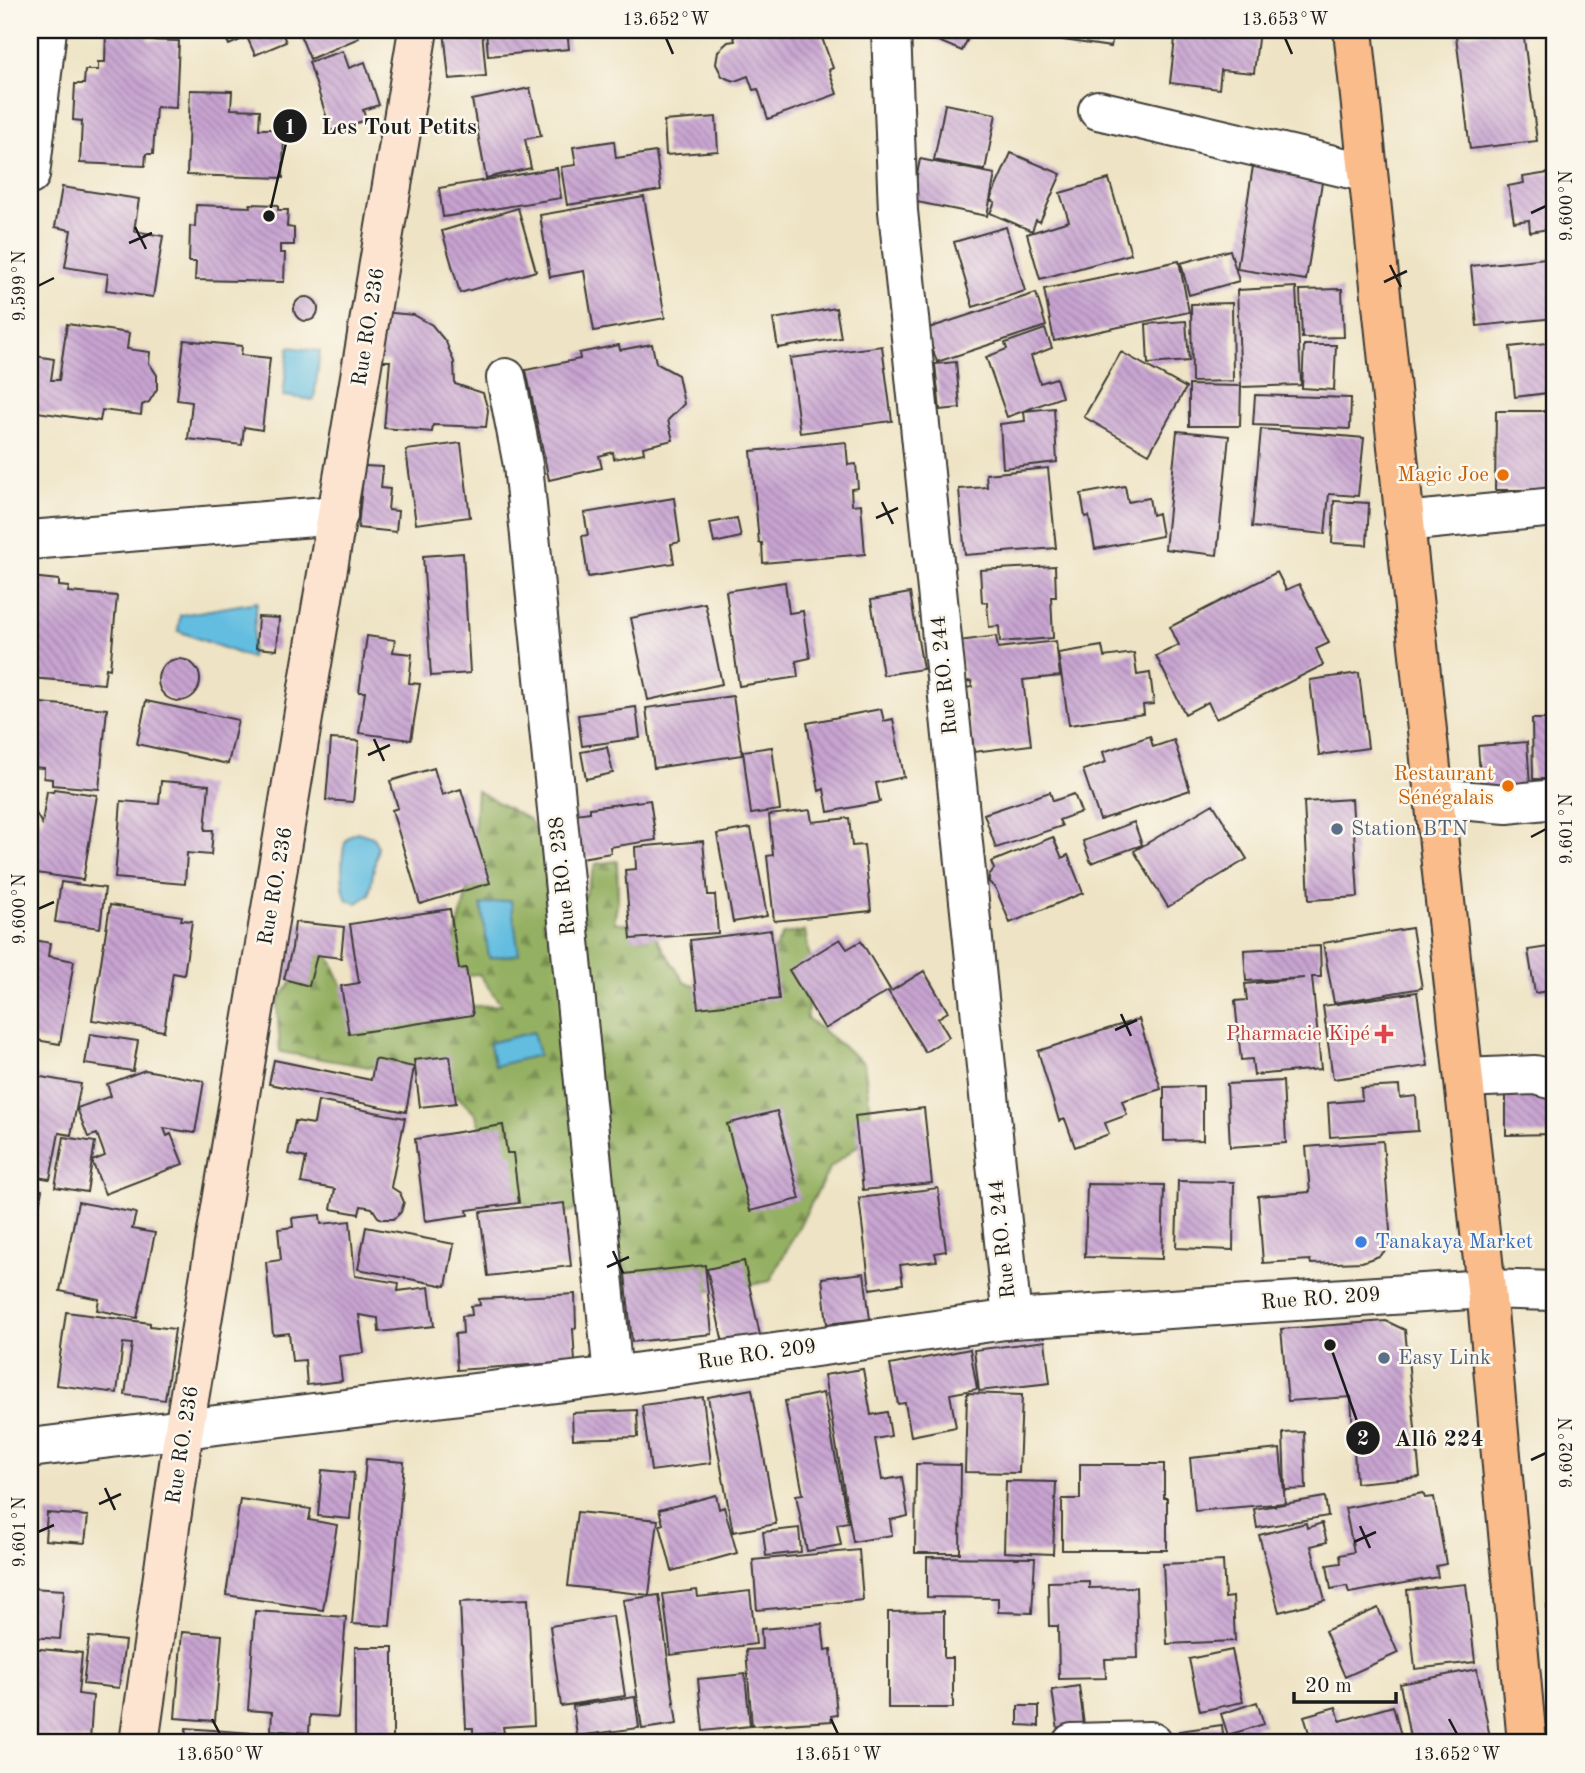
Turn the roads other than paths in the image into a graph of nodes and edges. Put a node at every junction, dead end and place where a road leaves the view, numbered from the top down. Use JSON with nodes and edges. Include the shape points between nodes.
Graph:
{"nodes":[{"id":1,"x":47,"y":30,"type":"edge"},
{"id":2,"x":418,"y":30,"type":"edge"},
{"id":3,"x":891,"y":30,"type":"edge"},
{"id":4,"x":1353,"y":30,"type":"edge"},
{"id":5,"x":1098,"y":110,"type":"dead end"},
{"id":6,"x":1368,"y":173,"type":"junction"},
{"id":7,"x":30,"y":175,"type":"edge"},
{"id":8,"x":506,"y":378,"type":"dead end"},
{"id":9,"x":1555,"y":508,"type":"edge"},
{"id":10,"x":338,"y":514,"type":"junction"},
{"id":11,"x":1404,"y":522,"type":"junction"},
{"id":12,"x":30,"y":540,"type":"edge"},
{"id":13,"x":1434,"y":798,"type":"junction"},
{"id":14,"x":1555,"y":799,"type":"edge"},
{"id":15,"x":1464,"y":1078,"type":"junction"},
{"id":16,"x":1555,"y":1080,"type":"edge"},
{"id":17,"x":1486,"y":1289,"type":"junction"},
{"id":18,"x":1555,"y":1291,"type":"edge"},
{"id":19,"x":1012,"y":1319,"type":"junction"},
{"id":20,"x":613,"y":1376,"type":"junction"},
{"id":21,"x":184,"y":1429,"type":"junction"},
{"id":22,"x":30,"y":1448,"type":"edge"},
{"id":23,"x":139,"y":1743,"type":"edge"},
{"id":24,"x":1072,"y":1743,"type":"edge"},
{"id":25,"x":1153,"y":1743,"type":"edge"},
{"id":26,"x":1527,"y":1743,"type":"edge"}],
"edges":[{"from":1,"to":7,"type":"street"},
{"from":2,"to":10,"type":"street","name":"Rue RO. 236"},
{"from":3,"to":19,"type":"street","name":"Rue RO. 244","via":[[898,211]]},
{"from":4,"to":6,"type":"main road"},
{"from":5,"to":6,"type":"street"},
{"from":6,"to":11,"type":"main road"},
{"from":8,"to":20,"type":"street","name":"Rue RO. 238","via":[[523,465]]},
{"from":9,"to":11,"type":"street"},
{"from":10,"to":12,"type":"street"},
{"from":10,"to":21,"type":"street","name":"Rue RO. 236"},
{"from":11,"to":13,"type":"main road"},
{"from":13,"to":14,"type":"street","via":[[1507,804]]},
{"from":13,"to":15,"type":"main road"},
{"from":15,"to":16,"type":"street","via":[[1535,1075]]},
{"from":15,"to":17,"type":"main road"},
{"from":17,"to":18,"type":"street","name":"Rue RO. 209"},
{"from":17,"to":19,"type":"street","name":"Rue RO. 209"},
{"from":17,"to":26,"type":"main road"},
{"from":19,"to":20,"type":"street","name":"Rue RO. 209"},
{"from":20,"to":21,"type":"street","name":"Rue RO. 209"},
{"from":21,"to":22,"type":"street","name":"Rue RO. 209"},
{"from":21,"to":23,"type":"street","name":"Rue RO. 236"},
{"from":24,"to":25,"type":"street"}]}
